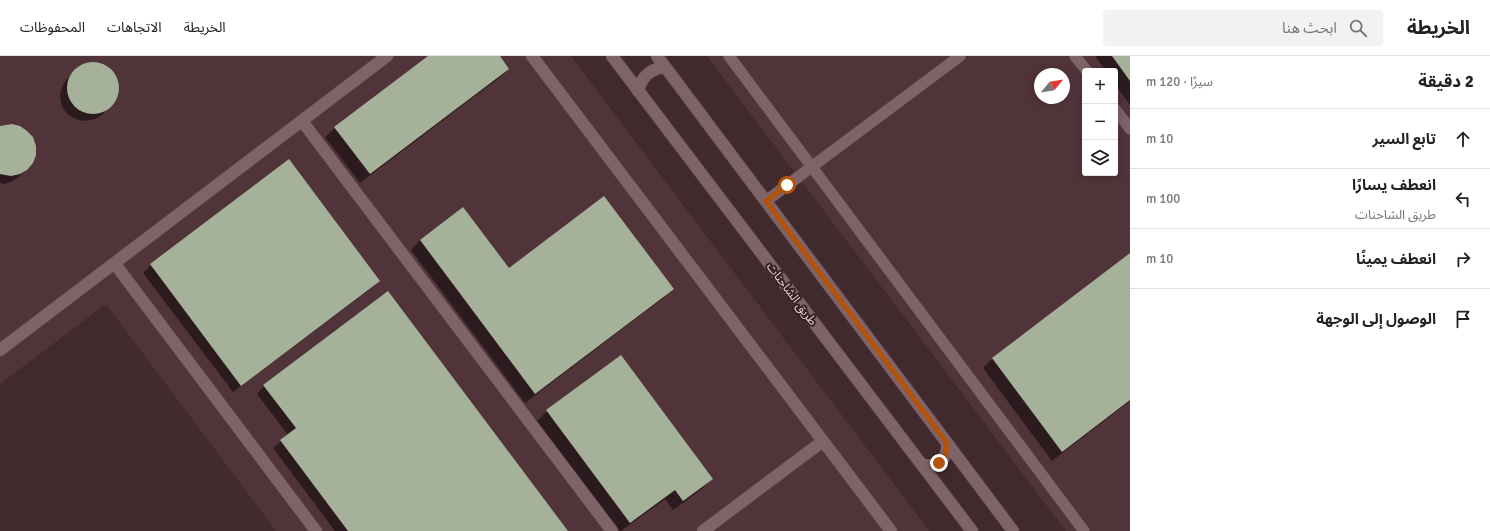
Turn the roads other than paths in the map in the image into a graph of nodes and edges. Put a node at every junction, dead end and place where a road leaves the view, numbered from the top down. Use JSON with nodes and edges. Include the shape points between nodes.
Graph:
{"nodes":[{"id":1,"x":387,"y":56,"type":"edge"},
{"id":2,"x":532,"y":56,"type":"edge"},
{"id":3,"x":612,"y":56,"type":"edge"},
{"id":4,"x":657,"y":56,"type":"edge"},
{"id":5,"x":728,"y":56,"type":"edge"},
{"id":6,"x":960,"y":56,"type":"edge"},
{"id":7,"x":1075,"y":56,"type":"edge"},
{"id":8,"x":665,"y":67,"type":"junction"},
{"id":9,"x":1085,"y":68,"type":"edge"},
{"id":10,"x":638,"y":91,"type":"junction"},
{"id":11,"x":1118,"y":113,"type":"edge"},
{"id":12,"x":302,"y":121,"type":"junction"},
{"id":13,"x":1130,"y":129,"type":"edge"},
{"id":14,"x":812,"y":167,"type":"junction"},
{"id":15,"x":766,"y":201,"type":"junction"},
{"id":16,"x":115,"y":264,"type":"junction"},
{"id":17,"x":0,"y":350,"type":"edge"},
{"id":18,"x":823,"y":441,"type":"junction"},
{"id":19,"x":947,"y":443,"type":"junction"},
{"id":20,"x":922,"y":465,"type":"junction"},
{"id":21,"x":316,"y":531,"type":"edge"},
{"id":22,"x":612,"y":531,"type":"edge"},
{"id":23,"x":703,"y":531,"type":"edge"},
{"id":24,"x":891,"y":531,"type":"edge"},
{"id":25,"x":972,"y":531,"type":"edge"},
{"id":26,"x":1013,"y":531,"type":"edge"},
{"id":27,"x":1084,"y":531,"type":"edge"}],
"edges":[{"from":1,"to":12,"type":"street"},
{"from":2,"to":18,"type":"street"},
{"from":3,"to":10,"type":"street","name":"طريق الشاحنات"},
{"from":4,"to":8,"type":"street"},
{"from":5,"to":14,"type":"lane"},
{"from":6,"to":14,"type":"lane"},
{"from":7,"to":9,"type":"lane"},
{"from":8,"to":10,"type":"street","via":[[650,71],[644,77]]},
{"from":8,"to":15,"type":"street"},
{"from":10,"to":20,"type":"street","name":"طريق الشاحنات"},
{"from":11,"to":13,"type":"lane"},
{"from":12,"to":16,"type":"street"},
{"from":12,"to":22,"type":"street"},
{"from":14,"to":15,"type":"lane"},
{"from":14,"to":27,"type":"lane"},
{"from":15,"to":19,"type":"street"},
{"from":16,"to":17,"type":"street"},
{"from":16,"to":21,"type":"street"},
{"from":18,"to":23,"type":"street"},
{"from":18,"to":24,"type":"street"},
{"from":19,"to":20,"type":"street","via":[[946,454],[939,463]]},
{"from":19,"to":26,"type":"street"},
{"from":20,"to":25,"type":"street","name":"طريق الشاحنات"}]}
